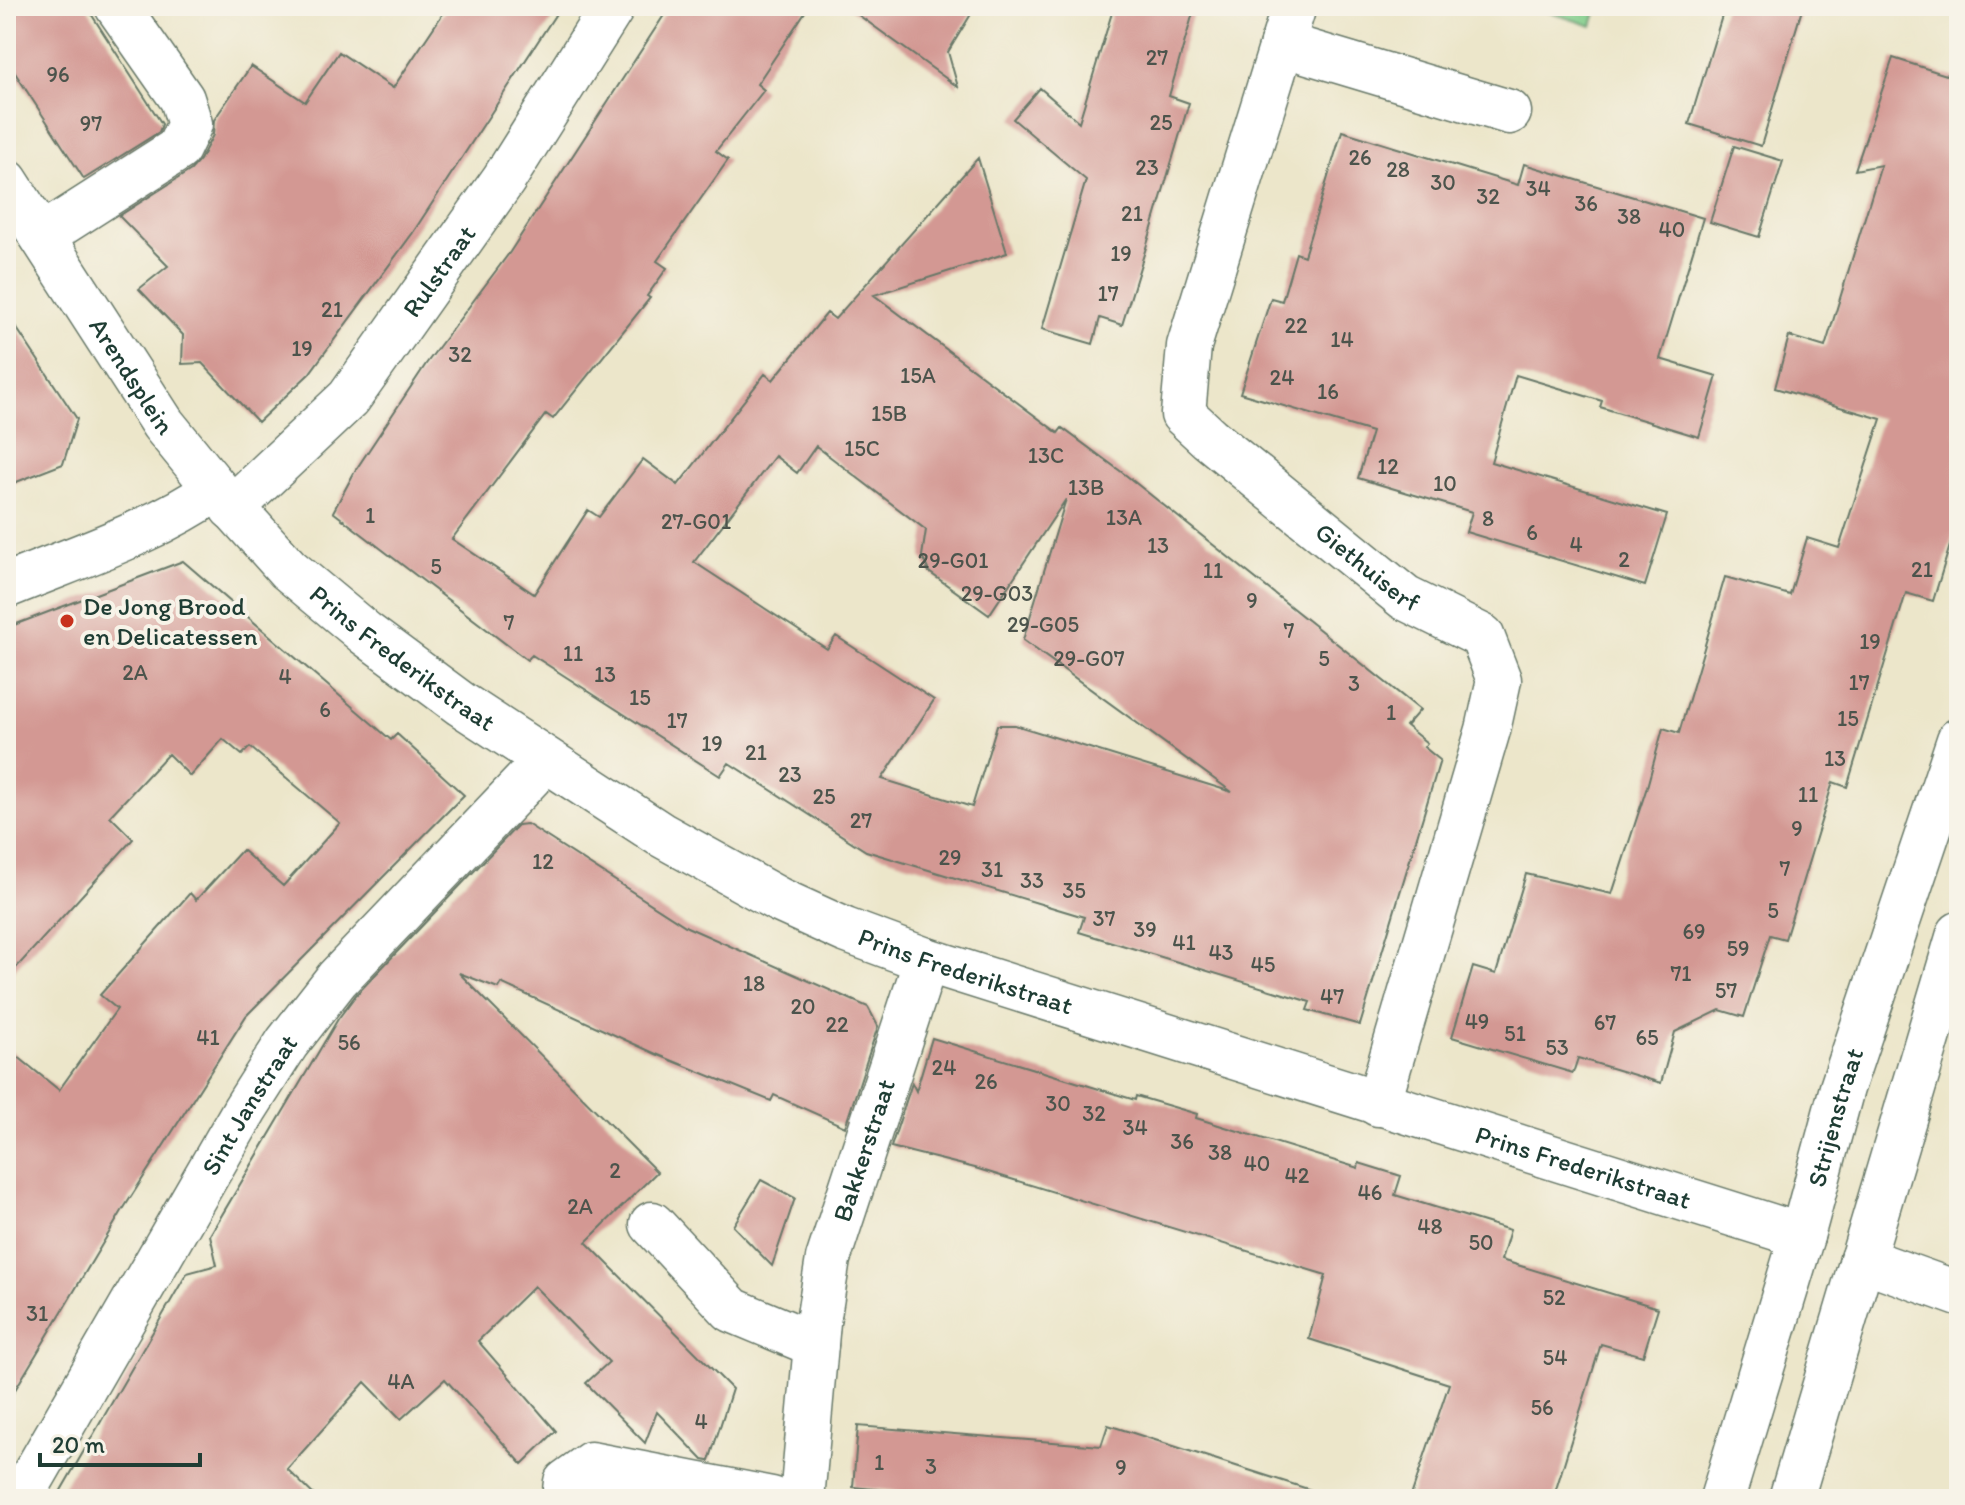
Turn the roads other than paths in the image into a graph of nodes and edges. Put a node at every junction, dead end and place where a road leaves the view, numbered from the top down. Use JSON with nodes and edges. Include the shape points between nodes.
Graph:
{"nodes":[{"id":1,"x":117,"y":6,"type":"edge"},
{"id":2,"x":613,"y":6,"type":"edge"},
{"id":3,"x":1288,"y":25,"type":"edge"},
{"id":4,"x":1509,"y":112,"type":"dead end"},
{"id":5,"x":6,"y":181,"type":"edge"},
{"id":6,"x":42,"y":236,"type":"junction"},
{"id":7,"x":224,"y":498,"type":"junction"},
{"id":8,"x":6,"y":586,"type":"edge"},
{"id":9,"x":1959,"y":740,"type":"edge"},
{"id":10,"x":546,"y":760,"type":"junction"},
{"id":11,"x":1959,"y":934,"type":"edge"},
{"id":12,"x":926,"y":960,"type":"junction"},
{"id":13,"x":1378,"y":1104,"type":"junction"},
{"id":14,"x":652,"y":1224,"type":"dead end"},
{"id":15,"x":1802,"y":1236,"type":"junction"},
{"id":16,"x":1862,"y":1259,"type":"junction"},
{"id":17,"x":1959,"y":1294,"type":"edge"},
{"id":18,"x":816,"y":1345,"type":"junction"},
{"id":19,"x":20,"y":1499,"type":"edge"},
{"id":20,"x":564,"y":1499,"type":"edge"},
{"id":21,"x":772,"y":1499,"type":"edge"},
{"id":22,"x":802,"y":1499,"type":"edge"},
{"id":23,"x":1722,"y":1499,"type":"edge"},
{"id":24,"x":1791,"y":1499,"type":"edge"}],
"edges":[{"from":1,"to":6,"type":"street","via":[[182,99],[190,124],[178,149]]},
{"from":2,"to":7,"type":"street","name":"Rulstraat","via":[[504,179],[349,398]]},
{"from":3,"to":4,"type":"street","name":"Giethuiserf"},
{"from":3,"to":13,"type":"street","name":"Giethuiserf","via":[[1189,346],[1183,414],[1405,598],[1482,636],[1499,680]]},
{"from":5,"to":6,"type":"street","name":"Arendsplein"},
{"from":6,"to":7,"type":"street","name":"Arendsplein","via":[[163,424]]},
{"from":7,"to":8,"type":"street","name":"Rulstraat"},
{"from":7,"to":10,"type":"street","name":"Prins Frederikstraat","via":[[288,569],[365,633]]},
{"from":9,"to":15,"type":"street","name":"Strijenstraat","via":[[1842,1088]]},
{"from":10,"to":12,"type":"street","name":"Prins Frederikstraat","via":[[660,834],[779,900]]},
{"from":10,"to":19,"type":"street","name":"Sint Janstraat","via":[[337,979],[287,1043]]},
{"from":11,"to":16,"type":"street"},
{"from":12,"to":13,"type":"street","name":"Prins Frederikstraat"},
{"from":12,"to":18,"type":"street","name":"Bakkerstraat","via":[[828,1259]]},
{"from":13,"to":15,"type":"street","name":"Prins Frederikstraat"},
{"from":14,"to":18,"type":"street","via":[[732,1310]]},
{"from":15,"to":16,"type":"street","name":"Prins Frederikstraat"},
{"from":15,"to":23,"type":"street","name":"Strijenstraat"},
{"from":16,"to":17,"type":"street"},
{"from":16,"to":24,"type":"street"},
{"from":18,"to":22,"type":"street","name":"Bakkerstraat"},
{"from":20,"to":21,"type":"street","via":[[566,1482],[591,1464]]}]}
